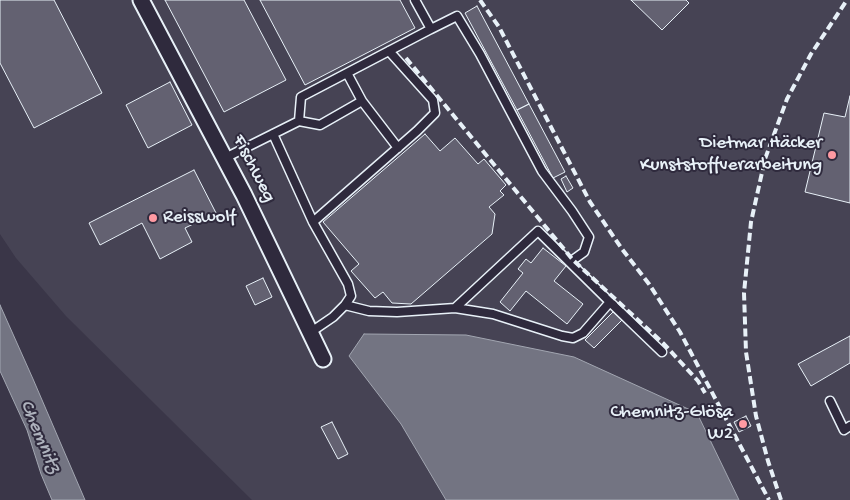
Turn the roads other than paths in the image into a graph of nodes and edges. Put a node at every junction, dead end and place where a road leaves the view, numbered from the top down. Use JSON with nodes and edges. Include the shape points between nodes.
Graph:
{"nodes":[{"id":1,"x":141,"y":0,"type":"edge"},
{"id":2,"x":415,"y":0,"type":"edge"},
{"id":3,"x":431,"y":29,"type":"junction"},
{"id":4,"x":389,"y":50,"type":"junction"},
{"id":5,"x":347,"y":73,"type":"junction"},
{"id":6,"x":362,"y":102,"type":"junction"},
{"id":7,"x":299,"y":121,"type":"junction"},
{"id":8,"x":272,"y":134,"type":"junction"},
{"id":9,"x":398,"y":148,"type":"junction"},
{"id":10,"x":225,"y":158,"type":"junction"},
{"id":11,"x":313,"y":222,"type":"junction"},
{"id":12,"x":570,"y":262,"type":"junction"},
{"id":13,"x":610,"y":302,"type":"junction"},
{"id":14,"x":345,"y":305,"type":"junction"},
{"id":15,"x":456,"y":308,"type":"junction"},
{"id":16,"x":311,"y":332,"type":"junction"},
{"id":17,"x":662,"y":352,"type":"dead end"},
{"id":18,"x":323,"y":359,"type":"dead end"},
{"id":19,"x":830,"y":401,"type":"dead end"},
{"id":20,"x":850,"y":426,"type":"edge"}],
"edges":[{"from":1,"to":10,"type":"street","name":"Fischweg"},
{"from":2,"to":3,"type":"lane"},
{"from":3,"to":4,"type":"lane"},
{"from":3,"to":12,"type":"lane","via":[[457,16],[480,54],[542,171],[589,237],[584,252]]},
{"from":4,"to":5,"type":"lane"},
{"from":4,"to":9,"type":"lane","via":[[433,100],[435,112]]},
{"from":5,"to":6,"type":"lane"},
{"from":5,"to":7,"type":"lane","via":[[301,97]]},
{"from":6,"to":7,"type":"lane","via":[[320,125]]},
{"from":6,"to":9,"type":"lane"},
{"from":7,"to":8,"type":"lane"},
{"from":8,"to":10,"type":"lane"},
{"from":8,"to":11,"type":"lane"},
{"from":9,"to":11,"type":"lane"},
{"from":10,"to":16,"type":"street","name":"Fischweg"},
{"from":11,"to":14,"type":"lane","via":[[350,290],[351,296]]},
{"from":12,"to":13,"type":"lane"},
{"from":12,"to":15,"type":"lane","via":[[538,231]]},
{"from":13,"to":15,"type":"lane","via":[[583,334],[574,338],[494,314]]},
{"from":13,"to":17,"type":"lane"},
{"from":14,"to":15,"type":"lane","via":[[369,311],[397,312]]},
{"from":14,"to":16,"type":"lane"},
{"from":16,"to":18,"type":"street","name":"Fischweg"},
{"from":19,"to":20,"type":"lane","via":[[844,430]]}]}
